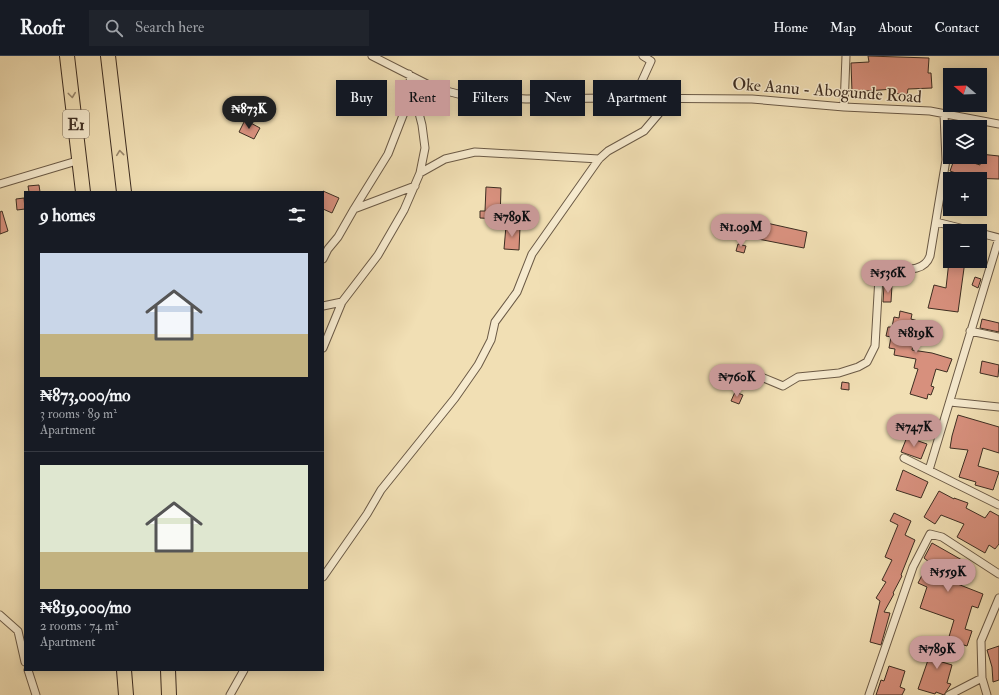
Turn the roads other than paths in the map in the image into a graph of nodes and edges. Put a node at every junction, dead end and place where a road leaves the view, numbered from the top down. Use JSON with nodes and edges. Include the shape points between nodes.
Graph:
{"nodes":[{"id":1,"x":67,"y":56,"type":"edge"},
{"id":2,"x":108,"y":56,"type":"edge"},
{"id":3,"x":372,"y":56,"type":"edge"},
{"id":4,"x":643,"y":56,"type":"edge"},
{"id":5,"x":846,"y":56,"type":"edge"},
{"id":6,"x":409,"y":74,"type":"junction"},
{"id":7,"x":412,"y":80,"type":"edge"},
{"id":8,"x":642,"y":80,"type":"edge"},
{"id":9,"x":593,"y":98,"type":"edge"},
{"id":10,"x":681,"y":98,"type":"edge"},
{"id":11,"x":844,"y":107,"type":"junction"},
{"id":12,"x":944,"y":114,"type":"junction"},
{"id":13,"x":403,"y":116,"type":"edge"},
{"id":14,"x":420,"y":116,"type":"edge"},
{"id":15,"x":657,"y":116,"type":"edge"},
{"id":16,"x":999,"y":124,"type":"edge"},
{"id":17,"x":599,"y":159,"type":"junction"},
{"id":18,"x":80,"y":160,"type":"junction"},
{"id":19,"x":420,"y":174,"type":"junction"},
{"id":20,"x":0,"y":184,"type":"edge"},
{"id":21,"x":415,"y":186,"type":"junction"},
{"id":22,"x":84,"y":191,"type":"edge"},
{"id":23,"x":124,"y":191,"type":"edge"},
{"id":24,"x":354,"y":209,"type":"junction"},
{"id":25,"x":936,"y":222,"type":"junction"},
{"id":26,"x":944,"y":224,"type":"edge"},
{"id":27,"x":987,"y":235,"type":"edge"},
{"id":28,"x":999,"y":238,"type":"edge"},
{"id":29,"x":324,"y":257,"type":"edge"},
{"id":30,"x":342,"y":302,"type":"junction"},
{"id":31,"x":324,"y":306,"type":"edge"},
{"id":32,"x":970,"y":331,"type":"junction"},
{"id":33,"x":999,"y":337,"type":"edge"},
{"id":34,"x":324,"y":346,"type":"edge"},
{"id":35,"x":747,"y":371,"type":"dead end"},
{"id":36,"x":950,"y":402,"type":"junction"},
{"id":37,"x":999,"y":406,"type":"edge"},
{"id":38,"x":904,"y":458,"type":"dead end"},
{"id":39,"x":929,"y":470,"type":"junction"},
{"id":40,"x":999,"y":506,"type":"edge"},
{"id":41,"x":999,"y":574,"type":"edge"},
{"id":42,"x":324,"y":576,"type":"edge"},
{"id":43,"x":999,"y":598,"type":"edge"},
{"id":44,"x":0,"y":615,"type":"edge"},
{"id":45,"x":24,"y":658,"type":"edge"},
{"id":46,"x":28,"y":671,"type":"edge"},
{"id":47,"x":124,"y":671,"type":"edge"},
{"id":48,"x":168,"y":671,"type":"edge"},
{"id":49,"x":243,"y":671,"type":"edge"},
{"id":50,"x":982,"y":678,"type":"junction"},
{"id":51,"x":36,"y":695,"type":"edge"},
{"id":52,"x":126,"y":695,"type":"edge"},
{"id":53,"x":169,"y":695,"type":"edge"},
{"id":54,"x":230,"y":695,"type":"edge"},
{"id":55,"x":868,"y":695,"type":"edge"},
{"id":56,"x":949,"y":695,"type":"edge"},
{"id":57,"x":987,"y":695,"type":"edge"}],
"edges":[{"from":1,"to":18,"type":"highway","number":"E1","one_way":true},
{"from":23,"to":2,"type":"highway","one_way":true},
{"from":3,"to":6,"type":"street","name":"Oke Aanu - Abogunde Road"},
{"from":4,"to":8,"type":"street","via":[[651,61]]},
{"from":5,"to":11,"type":"street"},
{"from":6,"to":7,"type":"street"},
{"from":6,"to":9,"type":"street","name":"Oke Aanu - Abogunde Road","via":[[435,88],[462,95],[526,99]]},
{"from":10,"to":11,"type":"street","name":"Oke Aanu - Abogunde Road","via":[[752,99]]},
{"from":11,"to":12,"type":"street","name":"Oke Aanu - Abogunde Road"},
{"from":12,"to":16,"type":"street","name":"Oke Aanu - Abogunde Road"},
{"from":12,"to":25,"type":"street","via":[[946,160]]},
{"from":13,"to":24,"type":"street","via":[[388,154]]},
{"from":14,"to":19,"type":"street","via":[[425,148]]},
{"from":15,"to":17,"type":"street","via":[[644,132],[608,151]]},
{"from":17,"to":19,"type":"street","via":[[475,152],[445,159]]},
{"from":17,"to":42,"type":"street","via":[[532,254],[517,292],[495,322],[491,340],[478,365],[455,398],[381,490]]},
{"from":18,"to":20,"type":"street"},
{"from":18,"to":22,"type":"highway","number":"E1"},
{"from":19,"to":21,"type":"street"},
{"from":21,"to":24,"type":"street"},
{"from":21,"to":30,"type":"street","via":[[378,255]]},
{"from":24,"to":29,"type":"street"},
{"from":25,"to":26,"type":"street"},
{"from":25,"to":35,"type":"street","via":[[928,263],[920,268],[888,269],[883,271],[880,277],[875,346],[867,362],[839,373],[798,377],[784,386]]},
{"from":27,"to":28,"type":"street"},
{"from":28,"to":32,"type":"street"},
{"from":30,"to":31,"type":"street"},
{"from":30,"to":34,"type":"street"},
{"from":32,"to":33,"type":"street"},
{"from":32,"to":36,"type":"street"},
{"from":36,"to":37,"type":"street"},
{"from":36,"to":39,"type":"street"},
{"from":38,"to":39,"type":"street"},
{"from":39,"to":40,"type":"street"},
{"from":41,"to":55,"type":"street","via":[[942,537],[930,534],[913,567]]},
{"from":43,"to":50,"type":"street","via":[[981,641]]},
{"from":44,"to":45,"type":"street","via":[[18,631]]},
{"from":46,"to":51,"type":"street"},
{"from":47,"to":52,"type":"highway"},
{"from":48,"to":53,"type":"highway"},
{"from":49,"to":54,"type":"street"},
{"from":50,"to":56,"type":"street"},
{"from":50,"to":57,"type":"street"}]}
